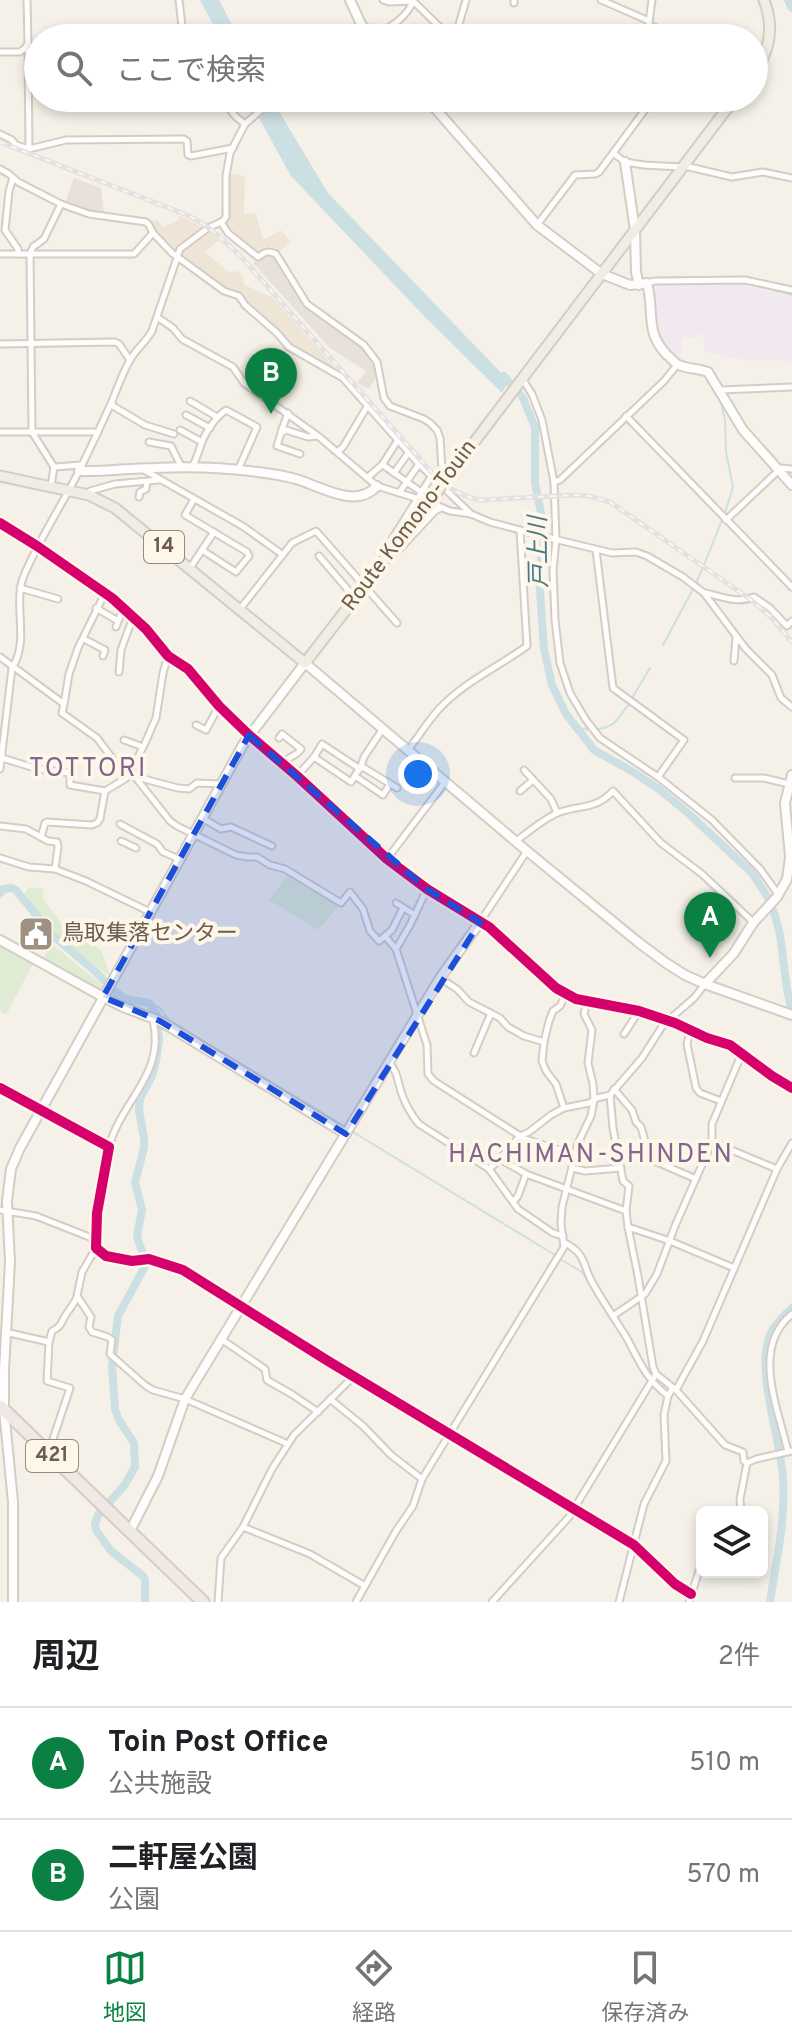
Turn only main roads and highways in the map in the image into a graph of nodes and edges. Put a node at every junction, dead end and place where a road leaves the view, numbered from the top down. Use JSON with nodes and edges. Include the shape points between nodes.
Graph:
{"nodes":[{"id":1,"x":764,"y":0,"type":"edge"},
{"id":2,"x":768,"y":44,"type":"edge"},
{"id":3,"x":724,"y":112,"type":"edge"},
{"id":4,"x":0,"y":476,"type":"edge"},
{"id":5,"x":2,"y":1408,"type":"edge"},
{"id":6,"x":203,"y":1602,"type":"edge"}],
"edges":[{"from":1,"to":2,"type":"main road","via":[[770,21]]},
{"from":3,"to":4,"type":"main road","name":"Route Komono-Touin","number":"14","bridge":true,"via":[[305,663],[115,508],[89,495]]},
{"from":5,"to":6,"type":"highway","number":"421"}]}
